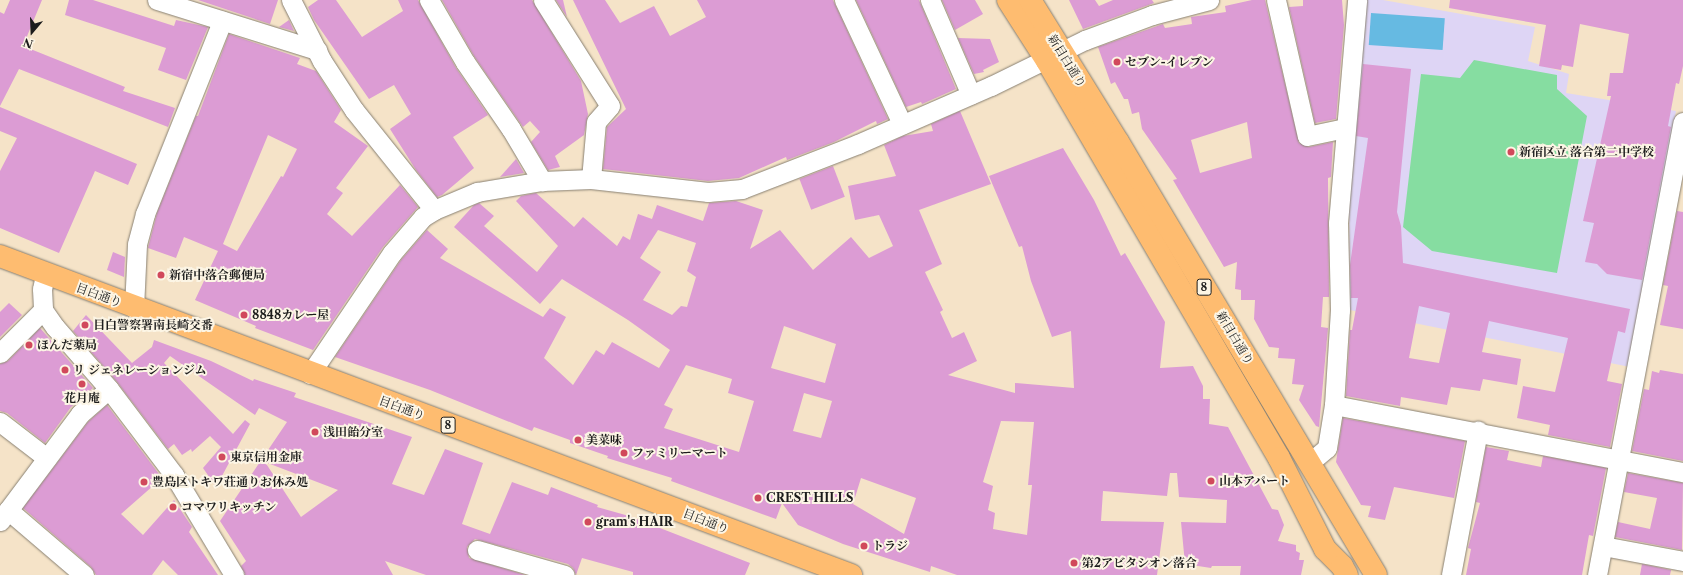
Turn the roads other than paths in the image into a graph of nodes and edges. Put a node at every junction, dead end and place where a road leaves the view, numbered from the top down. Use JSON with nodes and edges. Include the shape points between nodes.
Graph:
{"nodes":[{"id":1,"x":157,"y":0,"type":"edge"},
{"id":2,"x":291,"y":0,"type":"edge"},
{"id":3,"x":429,"y":0,"type":"edge"},
{"id":4,"x":543,"y":0,"type":"edge"},
{"id":5,"x":844,"y":0,"type":"edge"},
{"id":6,"x":930,"y":0,"type":"edge"},
{"id":7,"x":1008,"y":0,"type":"edge"},
{"id":8,"x":1030,"y":0,"type":"edge"},
{"id":9,"x":1209,"y":0,"type":"edge"},
{"id":10,"x":1276,"y":0,"type":"edge"},
{"id":11,"x":1357,"y":0,"type":"edge"},
{"id":12,"x":222,"y":21,"type":"junction"},
{"id":13,"x":317,"y":50,"type":"junction"},
{"id":14,"x":1054,"y":56,"type":"junction"},
{"id":15,"x":971,"y":95,"type":"junction"},
{"id":16,"x":1683,"y":122,"type":"edge"},
{"id":17,"x":902,"y":124,"type":"junction"},
{"id":18,"x":1346,"y":128,"type":"junction"},
{"id":19,"x":1678,"y":173,"type":"edge"},
{"id":20,"x":591,"y":179,"type":"junction"},
{"id":21,"x":542,"y":181,"type":"junction"},
{"id":22,"x":434,"y":210,"type":"junction"},
{"id":23,"x":0,"y":256,"type":"edge"},
{"id":24,"x":45,"y":275,"type":"junction"},
{"id":25,"x":134,"y":308,"type":"junction"},
{"id":26,"x":43,"y":310,"type":"junction"},
{"id":27,"x":0,"y":352,"type":"edge"},
{"id":28,"x":310,"y":374,"type":"junction"},
{"id":29,"x":109,"y":388,"type":"junction"},
{"id":30,"x":1334,"y":405,"type":"junction"},
{"id":31,"x":0,"y":422,"type":"edge"},
{"id":32,"x":1478,"y":431,"type":"junction"},
{"id":33,"x":47,"y":458,"type":"junction"},
{"id":34,"x":1620,"y":460,"type":"junction"},
{"id":35,"x":1309,"y":463,"type":"junction"},
{"id":36,"x":1683,"y":472,"type":"edge"},
{"id":37,"x":4,"y":516,"type":"edge"},
{"id":38,"x":1603,"y":546,"type":"junction"},
{"id":39,"x":477,"y":550,"type":"dead end"},
{"id":40,"x":1683,"y":561,"type":"edge"},
{"id":41,"x":1345,"y":572,"type":"edge"},
{"id":42,"x":84,"y":575,"type":"edge"},
{"id":43,"x":234,"y":575,"type":"edge"},
{"id":44,"x":565,"y":575,"type":"edge"},
{"id":45,"x":850,"y":575,"type":"edge"},
{"id":46,"x":1376,"y":575,"type":"edge"},
{"id":47,"x":1451,"y":575,"type":"edge"},
{"id":48,"x":1598,"y":575,"type":"edge"}],
"edges":[{"from":1,"to":12,"type":"street"},
{"from":2,"to":13,"type":"street"},
{"from":3,"to":21,"type":"street","via":[[465,62],[511,129]]},
{"from":4,"to":20,"type":"street","via":[[610,106],[596,122]]},
{"from":5,"to":17,"type":"street"},
{"from":6,"to":15,"type":"street"},
{"from":7,"to":14,"type":"main road","name":"新目白通り","number":"8"},
{"from":8,"to":14,"type":"main road","name":"新目白通り","number":"8"},
{"from":9,"to":14,"type":"street","via":[[1152,15]]},
{"from":10,"to":18,"type":"street","via":[[1307,136]]},
{"from":11,"to":18,"type":"street"},
{"from":12,"to":13,"type":"street"},
{"from":12,"to":25,"type":"street","via":[[145,214],[138,244]]},
{"from":13,"to":22,"type":"street","via":[[354,110]]},
{"from":14,"to":15,"type":"street"},
{"from":14,"to":35,"type":"main road","name":"新目白通り","number":"8","via":[[1118,142]]},
{"from":14,"to":41,"type":"main road","name":"新目白通り","number":"8","via":[[1279,458],[1325,548]]},
{"from":15,"to":17,"type":"street"},
{"from":16,"to":19,"type":"street"},
{"from":17,"to":20,"type":"street","via":[[742,189],[708,192]]},
{"from":18,"to":30,"type":"street","via":[[1338,223],[1340,310]]},
{"from":19,"to":34,"type":"street"},
{"from":20,"to":21,"type":"street"},
{"from":21,"to":22,"type":"street","via":[[477,192]]},
{"from":22,"to":28,"type":"street","via":[[424,217],[392,254]]},
{"from":23,"to":24,"type":"main road","name":"目白通り","number":"8"},
{"from":24,"to":25,"type":"main road","name":"目白通り","number":"8"},
{"from":24,"to":26,"type":"street","via":[[42,289]]},
{"from":25,"to":28,"type":"main road","name":"目白通り","number":"8"},
{"from":26,"to":27,"type":"street"},
{"from":26,"to":29,"type":"street"},
{"from":28,"to":45,"type":"main road","name":"目白通り","number":"8"},
{"from":29,"to":33,"type":"street","via":[[80,414]]},
{"from":29,"to":43,"type":"street","via":[[174,475]]},
{"from":30,"to":32,"type":"street"},
{"from":30,"to":35,"type":"street","via":[[1327,448]]},
{"from":31,"to":33,"type":"street"},
{"from":32,"to":34,"type":"street"},
{"from":32,"to":47,"type":"street"},
{"from":33,"to":37,"type":"street"},
{"from":34,"to":36,"type":"street"},
{"from":34,"to":38,"type":"street"},
{"from":35,"to":46,"type":"main road","name":"新目白通り","number":"8"},
{"from":37,"to":42,"type":"street"},
{"from":38,"to":40,"type":"street"},
{"from":38,"to":48,"type":"street"},
{"from":39,"to":44,"type":"street"}]}
